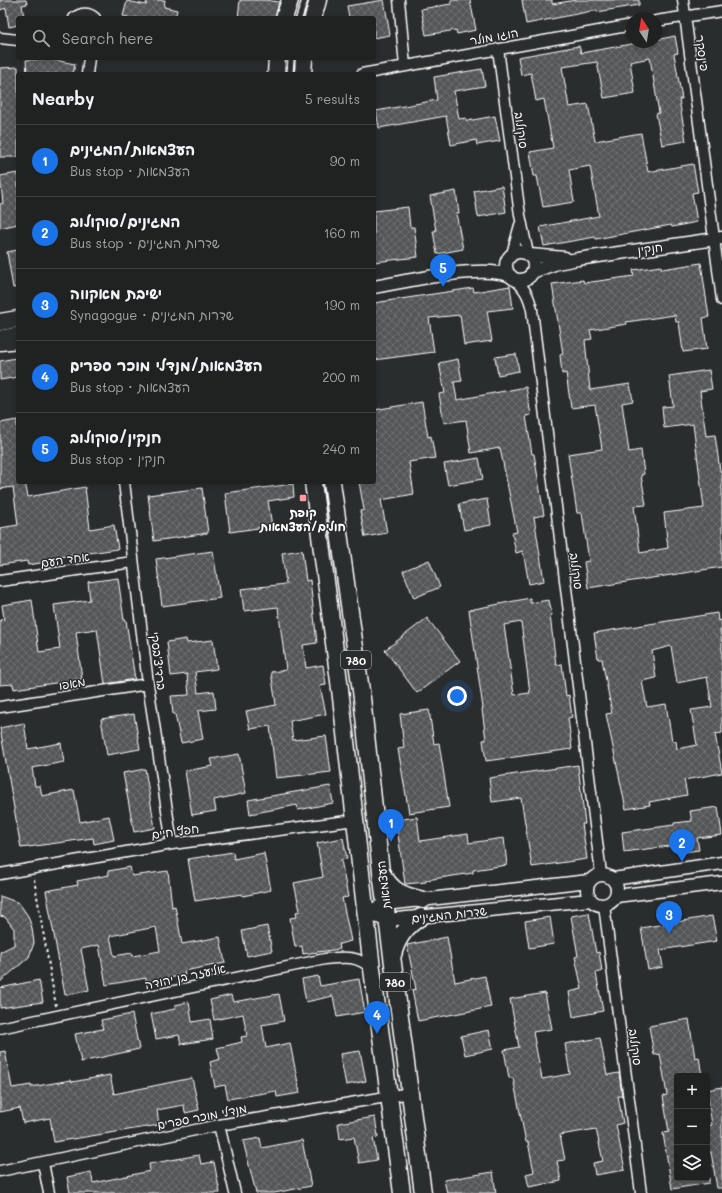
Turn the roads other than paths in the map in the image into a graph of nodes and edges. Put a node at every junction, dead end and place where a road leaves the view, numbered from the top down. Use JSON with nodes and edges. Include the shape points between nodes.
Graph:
{"nodes":[{"id":1,"x":290,"y":0,"type":"edge"},
{"id":2,"x":305,"y":0,"type":"edge"},
{"id":3,"x":318,"y":0,"type":"edge"},
{"id":4,"x":399,"y":0,"type":"edge"},
{"id":5,"x":684,"y":0,"type":"edge"},
{"id":6,"x":722,"y":11,"type":"edge"},
{"id":7,"x":78,"y":16,"type":"edge"},
{"id":8,"x":91,"y":16,"type":"edge"},
{"id":9,"x":285,"y":16,"type":"edge"},
{"id":10,"x":300,"y":16,"type":"edge"},
{"id":11,"x":313,"y":16,"type":"edge"},
{"id":12,"x":685,"y":16,"type":"junction"},
{"id":13,"x":662,"y":20,"type":"edge"},
{"id":14,"x":626,"y":26,"type":"edge"},
{"id":15,"x":0,"y":38,"type":"edge"},
{"id":16,"x":16,"y":40,"type":"edge"},
{"id":17,"x":498,"y":49,"type":"junction"},
{"id":18,"x":89,"y":60,"type":"edge"},
{"id":19,"x":277,"y":60,"type":"edge"},
{"id":20,"x":291,"y":60,"type":"edge"},
{"id":21,"x":304,"y":60,"type":"edge"},
{"id":22,"x":405,"y":66,"type":"junction"},
{"id":23,"x":87,"y":72,"type":"edge"},
{"id":24,"x":276,"y":72,"type":"edge"},
{"id":25,"x":290,"y":72,"type":"edge"},
{"id":26,"x":303,"y":72,"type":"edge"},
{"id":27,"x":373,"y":72,"type":"edge"},
{"id":28,"x":520,"y":215,"type":"junction"},
{"id":29,"x":718,"y":238,"type":"edge"},
{"id":30,"x":510,"y":255,"type":"junction"},
{"id":31,"x":529,"y":255,"type":"junction"},
{"id":32,"x":578,"y":258,"type":"junction"},
{"id":33,"x":470,"y":272,"type":"junction"},
{"id":34,"x":532,"y":272,"type":"junction"},
{"id":35,"x":511,"y":277,"type":"junction"},
{"id":36,"x":376,"y":281,"type":"edge"},
{"id":37,"x":394,"y":284,"type":"junction"},
{"id":38,"x":376,"y":288,"type":"edge"},
{"id":39,"x":722,"y":300,"type":"edge"},
{"id":40,"x":16,"y":319,"type":"edge"},
{"id":41,"x":0,"y":322,"type":"edge"},
{"id":42,"x":16,"y":330,"type":"edge"},
{"id":43,"x":0,"y":333,"type":"edge"},
{"id":44,"x":16,"y":340,"type":"edge"},
{"id":45,"x":0,"y":342,"type":"edge"},
{"id":46,"x":124,"y":484,"type":"edge"},
{"id":47,"x":313,"y":484,"type":"edge"},
{"id":48,"x":332,"y":484,"type":"edge"},
{"id":49,"x":133,"y":562,"type":"junction"},
{"id":50,"x":0,"y":581,"type":"edge"},
{"id":51,"x":148,"y":684,"type":"junction"},
{"id":52,"x":0,"y":707,"type":"edge"},
{"id":53,"x":355,"y":820,"type":"junction"},
{"id":54,"x":172,"y":844,"type":"junction"},
{"id":55,"x":722,"y":863,"type":"edge"},
{"id":56,"x":381,"y":872,"type":"junction"},
{"id":57,"x":0,"y":874,"type":"edge"},
{"id":58,"x":601,"y":874,"type":"junction"},
{"id":59,"x":613,"y":879,"type":"junction"},
{"id":60,"x":589,"y":881,"type":"junction"},
{"id":61,"x":722,"y":883,"type":"edge"},
{"id":62,"x":616,"y":896,"type":"junction"},
{"id":63,"x":423,"y":900,"type":"junction"},
{"id":64,"x":590,"y":900,"type":"junction"},
{"id":65,"x":385,"y":904,"type":"junction"},
{"id":66,"x":604,"y":905,"type":"junction"},
{"id":67,"x":366,"y":913,"type":"junction"},
{"id":68,"x":421,"y":917,"type":"junction"},
{"id":69,"x":387,"y":920,"type":"junction"},
{"id":70,"x":392,"y":959,"type":"junction"},
{"id":71,"x":372,"y":969,"type":"junction"},
{"id":72,"x":0,"y":1028,"type":"edge"},
{"id":73,"x":410,"y":1093,"type":"junction"},
{"id":74,"x":390,"y":1095,"type":"junction"},
{"id":75,"x":220,"y":1125,"type":"junction"},
{"id":76,"x":43,"y":1162,"type":"junction"},
{"id":77,"x":0,"y":1171,"type":"edge"},
{"id":78,"x":49,"y":1193,"type":"edge"},
{"id":79,"x":235,"y":1193,"type":"edge"},
{"id":80,"x":402,"y":1193,"type":"edge"},
{"id":81,"x":423,"y":1193,"type":"edge"},
{"id":82,"x":641,"y":1193,"type":"edge"}],
"edges":[{"from":1,"to":9,"type":"main road"},
{"from":2,"to":10,"type":"lane"},
{"from":3,"to":11,"type":"main road"},
{"from":4,"to":22,"type":"street"},
{"from":5,"to":12,"type":"street","name":"פינסקר"},
{"from":6,"to":12,"type":"street"},
{"from":7,"to":8,"type":"street"},
{"from":12,"to":13,"type":"street"},
{"from":12,"to":29,"type":"street","name":"פינסקר"},
{"from":14,"to":17,"type":"street","name":"הוגו מולר"},
{"from":15,"to":16,"type":"street"},
{"from":17,"to":22,"type":"street","name":"הוגו מולר"},
{"from":17,"to":28,"type":"street","name":"סוקולוב"},
{"from":18,"to":23,"type":"street"},
{"from":19,"to":24,"type":"main road"},
{"from":20,"to":25,"type":"lane"},
{"from":21,"to":26,"type":"main road"},
{"from":22,"to":27,"type":"street","name":"הוגו מולר"},
{"from":28,"to":30,"type":"street","name":"סוקולוב","via":[[517,239]]},
{"from":28,"to":31,"type":"street","name":"סוקולוב"},
{"from":29,"to":32,"type":"street","name":"חנקין"},
{"from":29,"to":39,"type":"street","name":"פינסקר"},
{"from":30,"to":31,"type":"street","via":[[521,252]]},
{"from":30,"to":33,"type":"street","via":[[492,265]]},
{"from":30,"to":35,"type":"street","via":[[506,265]]},
{"from":31,"to":32,"type":"street","name":"חנקין"},
{"from":31,"to":34,"type":"street","via":[[534,263]]},
{"from":32,"to":34,"type":"street","name":"חנקין"},
{"from":33,"to":35,"type":"street","via":[[502,273]]},
{"from":33,"to":37,"type":"street"},
{"from":34,"to":35,"type":"street","via":[[526,278]]},
{"from":35,"to":58,"type":"street","name":"סוקולוב","via":[[527,292],[532,310]]},
{"from":36,"to":37,"type":"street"},
{"from":37,"to":38,"type":"street"},
{"from":40,"to":41,"type":"main road"},
{"from":42,"to":43,"type":"lane"},
{"from":44,"to":45,"type":"main road"},
{"from":46,"to":49,"type":"street","name":"ברדיצ'בסקי"},
{"from":47,"to":53,"type":"main road","name":"העצמאות","number":"780"},
{"from":48,"to":56,"type":"main road","name":"העצמאות","number":"780","via":[[362,698]]},
{"from":49,"to":50,"type":"street","name":"אחד העם"},
{"from":49,"to":51,"type":"street","name":"ברדיצ'בסקי"},
{"from":51,"to":52,"type":"street","name":"מאפו"},
{"from":51,"to":54,"type":"street","name":"ברדיצ'בסקי"},
{"from":53,"to":54,"type":"street","name":"חפץ חיים"},
{"from":53,"to":67,"type":"main road","name":"העצמאות","number":"780"},
{"from":54,"to":57,"type":"street","name":"חפץ חיים"},
{"from":55,"to":59,"type":"street"},
{"from":56,"to":63,"type":"main road","via":[[395,891]]},
{"from":56,"to":65,"type":"main road","name":"העצמאות","number":"780"},
{"from":58,"to":59,"type":"street"},
{"from":58,"to":60,"type":"street"},
{"from":59,"to":62,"type":"street","via":[[617,887]]},
{"from":60,"to":63,"type":"street","name":"שדרות המגינים"},
{"from":60,"to":64,"type":"street","via":[[586,891]]},
{"from":61,"to":62,"type":"street"},
{"from":62,"to":66,"type":"street","via":[[609,904]]},
{"from":63,"to":65,"type":"street","name":"שדרות המגינים"},
{"from":64,"to":66,"type":"street"},
{"from":64,"to":68,"type":"street","name":"שדרות המגינים"},
{"from":65,"to":67,"type":"street","name":"שדרות המגינים"},
{"from":65,"to":69,"type":"main road","name":"העצמאות","number":"780"},
{"from":66,"to":82,"type":"street","name":"סוקולוב"},
{"from":67,"to":69,"type":"street","name":"שדרות המגינים"},
{"from":67,"to":71,"type":"main road","name":"העצמאות","number":"780"},
{"from":68,"to":69,"type":"street","name":"שדרות המגינים"},
{"from":68,"to":70,"type":"main road","via":[[407,926],[401,934]]},
{"from":69,"to":70,"type":"main road","name":"העצמאות","number":"780"},
{"from":70,"to":73,"type":"main road","name":"העצמאות","number":"780"},
{"from":71,"to":72,"type":"street","name":"אליעזר בן יהודה","via":[[356,958],[326,959]]},
{"from":71,"to":74,"type":"main road","name":"העצמאות","number":"780"},
{"from":73,"to":74,"type":"street","name":"מנדלי מוכר ספרים"},
{"from":73,"to":81,"type":"main road","name":"העצמאות","number":"780"},
{"from":74,"to":75,"type":"street","name":"מנדלי מוכר ספרים"},
{"from":74,"to":80,"type":"main road","name":"העצמאות","number":"780"},
{"from":75,"to":76,"type":"street","name":"מנדלי מוכר ספרים"},
{"from":75,"to":79,"type":"street"},
{"from":76,"to":77,"type":"street","name":"מנדלי מוכר ספרים"},
{"from":76,"to":78,"type":"street"}]}
